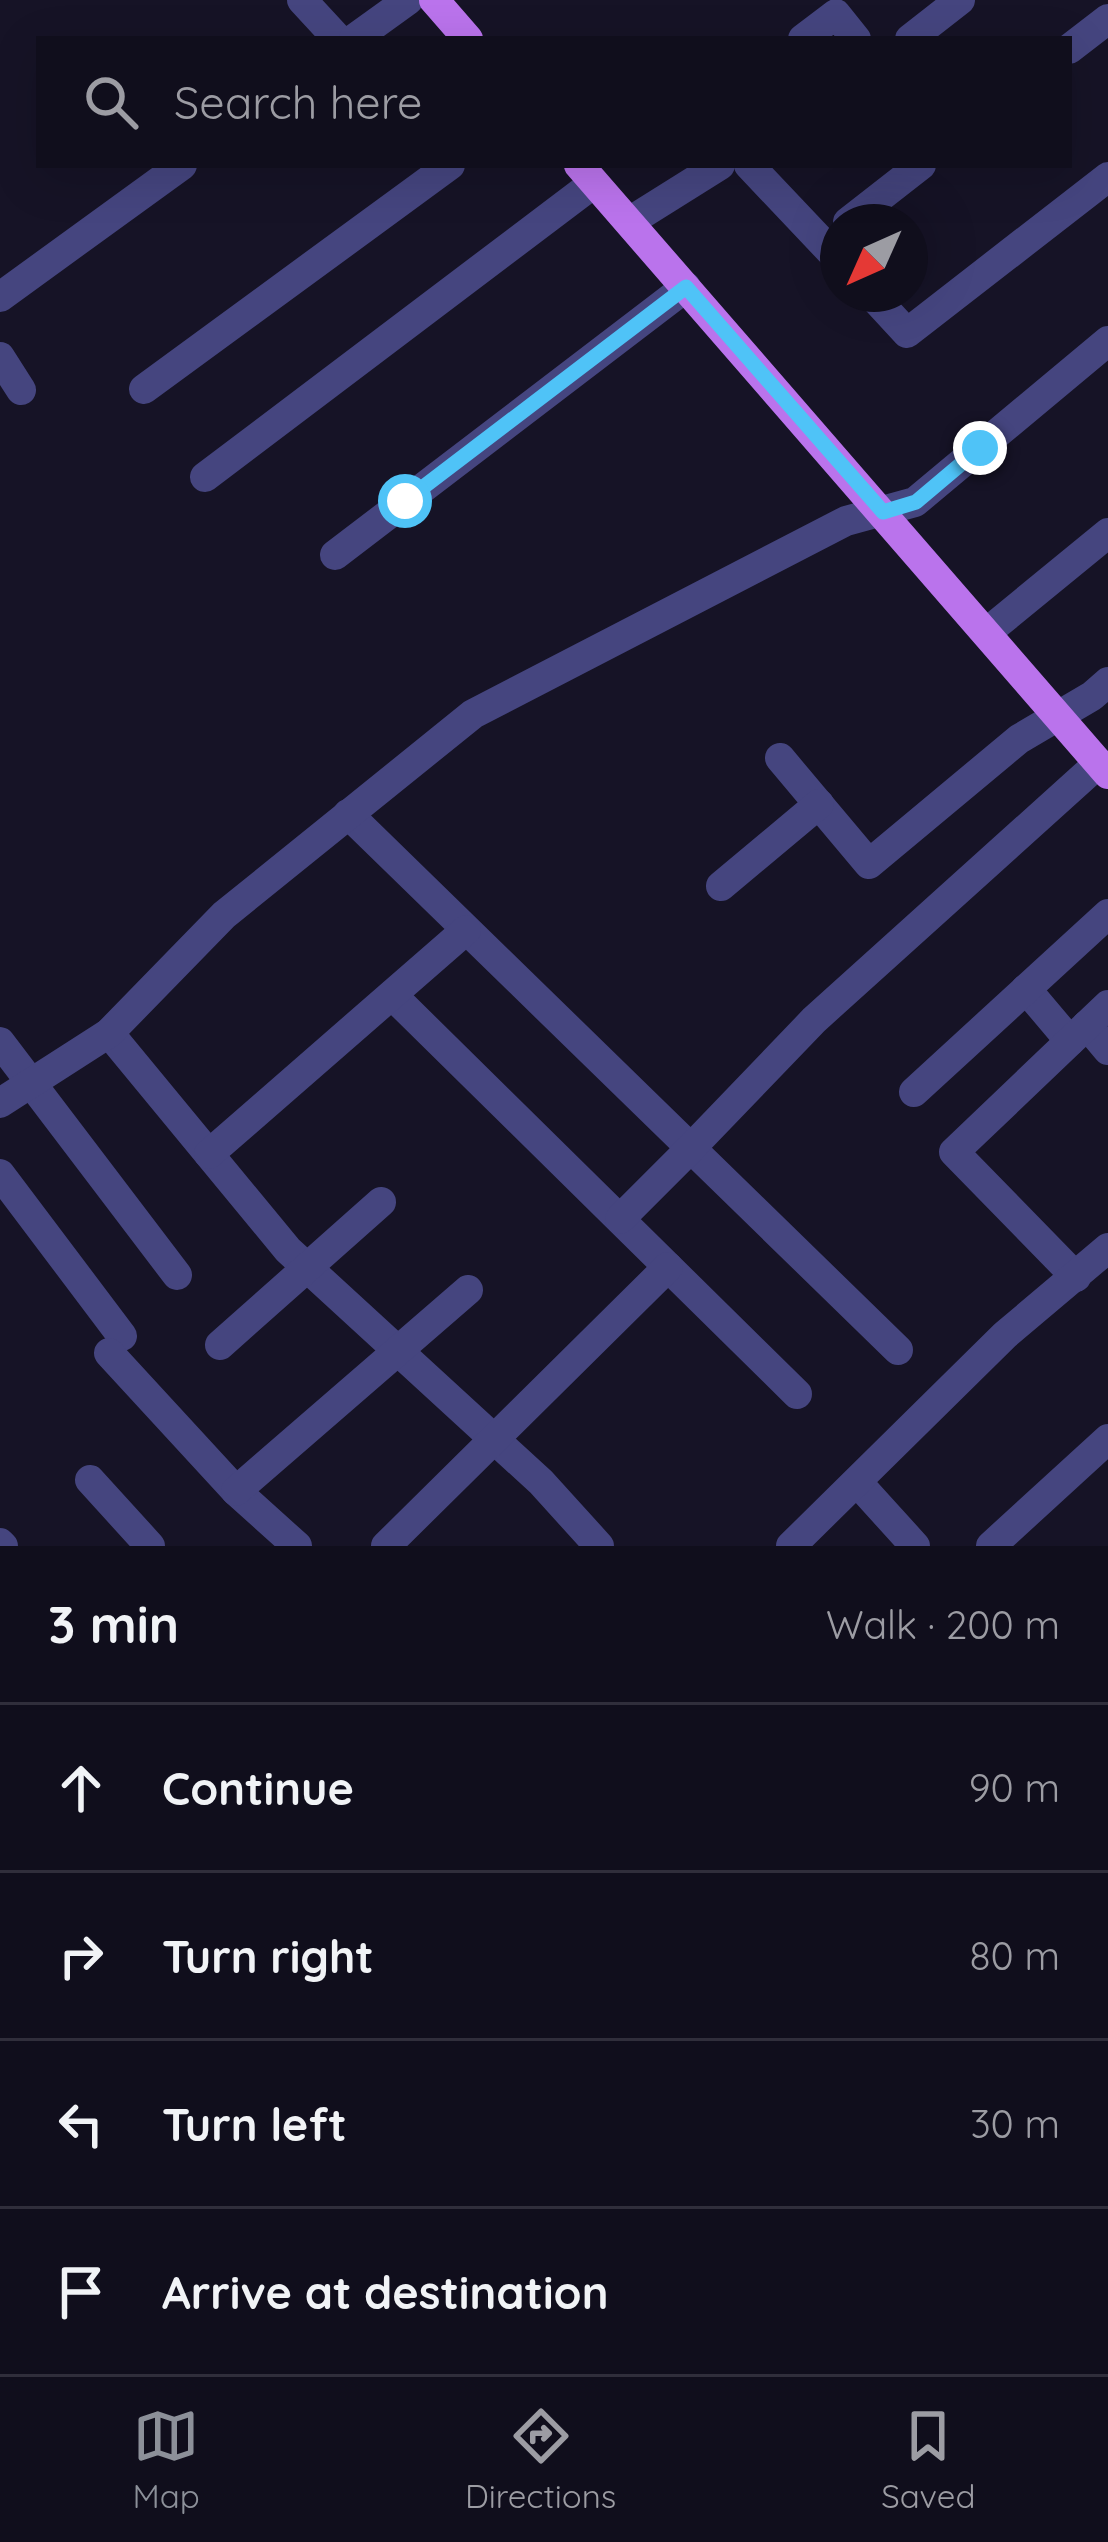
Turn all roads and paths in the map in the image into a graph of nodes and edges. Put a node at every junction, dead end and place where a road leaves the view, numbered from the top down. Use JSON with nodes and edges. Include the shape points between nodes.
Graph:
{"nodes":[{"id":1,"x":302,"y":0,"type":"edge"},
{"id":2,"x":408,"y":0,"type":"edge"},
{"id":3,"x":434,"y":0,"type":"edge"},
{"id":4,"x":961,"y":0,"type":"edge"},
{"id":5,"x":1108,"y":19,"type":"edge"},
{"id":6,"x":335,"y":36,"type":"edge"},
{"id":7,"x":359,"y":36,"type":"edge"},
{"id":8,"x":465,"y":36,"type":"edge"},
{"id":9,"x":807,"y":36,"type":"edge"},
{"id":10,"x":854,"y":36,"type":"edge"},
{"id":11,"x":914,"y":36,"type":"edge"},
{"id":12,"x":1072,"y":48,"type":"edge"},
{"id":13,"x":178,"y":168,"type":"edge"},
{"id":14,"x":446,"y":168,"type":"edge"},
{"id":15,"x":715,"y":168,"type":"edge"},
{"id":16,"x":752,"y":168,"type":"edge"},
{"id":17,"x":917,"y":168,"type":"edge"},
{"id":18,"x":587,"y":174,"type":"edge"},
{"id":19,"x":1108,"y":177,"type":"edge"},
{"id":20,"x":871,"y":204,"type":"edge"},
{"id":21,"x":629,"y":222,"type":"junction"},
{"id":22,"x":820,"y":233,"type":"edge"},
{"id":23,"x":686,"y":287,"type":"junction"},
{"id":24,"x":0,"y":297,"type":"edge"},
{"id":25,"x":888,"y":312,"type":"edge"},
{"id":26,"x":1108,"y":341,"type":"edge"},
{"id":27,"x":0,"y":357,"type":"edge"},
{"id":28,"x":144,"y":389,"type":"dead end"},
{"id":29,"x":21,"y":390,"type":"dead end"},
{"id":30,"x":205,"y":477,"type":"dead end"},
{"id":31,"x":883,"y":512,"type":"junction"},
{"id":32,"x":1108,"y":533,"type":"edge"},
{"id":33,"x":335,"y":555,"type":"dead end"},
{"id":34,"x":986,"y":633,"type":"junction"},
{"id":35,"x":1108,"y":682,"type":"edge"},
{"id":36,"x":1058,"y":716,"type":"junction"},
{"id":37,"x":780,"y":758,"type":"dead end"},
{"id":38,"x":1103,"y":768,"type":"edge"},
{"id":39,"x":819,"y":804,"type":"junction"},
{"id":40,"x":348,"y":814,"type":"junction"},
{"id":41,"x":722,"y":886,"type":"dead end"},
{"id":42,"x":1108,"y":914,"type":"edge"},
{"id":43,"x":466,"y":930,"type":"junction"},
{"id":44,"x":1026,"y":989,"type":"junction"},
{"id":45,"x":392,"y":994,"type":"junction"},
{"id":46,"x":1088,"y":1024,"type":"edge"},
{"id":47,"x":109,"y":1033,"type":"junction"},
{"id":48,"x":0,"y":1042,"type":"edge"},
{"id":49,"x":1108,"y":1050,"type":"edge"},
{"id":50,"x":29,"y":1084,"type":"junction"},
{"id":51,"x":914,"y":1092,"type":"dead end"},
{"id":52,"x":0,"y":1103,"type":"edge"},
{"id":53,"x":691,"y":1148,"type":"junction"},
{"id":54,"x":209,"y":1154,"type":"junction"},
{"id":55,"x":0,"y":1174,"type":"edge"},
{"id":56,"x":381,"y":1202,"type":"dead end"},
{"id":57,"x":620,"y":1219,"type":"junction"},
{"id":58,"x":1108,"y":1248,"type":"edge"},
{"id":59,"x":668,"y":1267,"type":"junction"},
{"id":60,"x":308,"y":1268,"type":"junction"},
{"id":61,"x":177,"y":1275,"type":"dead end"},
{"id":62,"x":1076,"y":1277,"type":"junction"},
{"id":63,"x":468,"y":1290,"type":"dead end"},
{"id":64,"x":220,"y":1345,"type":"dead end"},
{"id":65,"x":397,"y":1349,"type":"junction"},
{"id":66,"x":898,"y":1350,"type":"dead end"},
{"id":67,"x":797,"y":1394,"type":"dead end"},
{"id":68,"x":493,"y":1438,"type":"junction"},
{"id":69,"x":1104,"y":1450,"type":"edge"},
{"id":70,"x":90,"y":1480,"type":"dead end"},
{"id":71,"x":857,"y":1482,"type":"junction"},
{"id":72,"x":236,"y":1491,"type":"junction"},
{"id":73,"x":589,"y":1542,"type":"edge"},
{"id":74,"x":151,"y":1546,"type":"edge"},
{"id":75,"x":298,"y":1546,"type":"edge"},
{"id":76,"x":386,"y":1546,"type":"edge"},
{"id":77,"x":791,"y":1546,"type":"edge"},
{"id":78,"x":915,"y":1546,"type":"edge"},
{"id":79,"x":992,"y":1546,"type":"edge"}],
"edges":[{"from":1,"to":6,"type":"street"},
{"from":2,"to":7,"type":"street"},
{"from":3,"to":8,"type":"main road"},
{"from":4,"to":11,"type":"street"},
{"from":5,"to":12,"type":"street"},
{"from":9,"to":10,"type":"street","via":[[836,14]]},
{"from":13,"to":24,"type":"street"},
{"from":14,"to":28,"type":"street"},
{"from":15,"to":21,"type":"street"},
{"from":16,"to":22,"type":"street"},
{"from":17,"to":20,"type":"street"},
{"from":18,"to":21,"type":"main road"},
{"from":18,"to":30,"type":"street"},
{"from":19,"to":25,"type":"street","via":[[908,333]]},
{"from":21,"to":23,"type":"main road"},
{"from":23,"to":31,"type":"main road"},
{"from":23,"to":33,"type":"street"},
{"from":26,"to":31,"type":"street","via":[[916,502]]},
{"from":27,"to":29,"type":"street"},
{"from":31,"to":34,"type":"main road"},
{"from":31,"to":40,"type":"street","via":[[845,521],[473,714]]},
{"from":32,"to":34,"type":"street"},
{"from":34,"to":36,"type":"main road"},
{"from":35,"to":36,"type":"street"},
{"from":36,"to":38,"type":"main road"},
{"from":36,"to":39,"type":"street","via":[[869,864]]},
{"from":37,"to":39,"type":"street"},
{"from":38,"to":53,"type":"street","via":[[814,1020]]},
{"from":39,"to":41,"type":"street"},
{"from":40,"to":43,"type":"street"},
{"from":40,"to":47,"type":"street","via":[[224,915]]},
{"from":42,"to":44,"type":"street"},
{"from":43,"to":45,"type":"street"},
{"from":43,"to":53,"type":"street"},
{"from":44,"to":46,"type":"street"},
{"from":44,"to":51,"type":"street"},
{"from":45,"to":54,"type":"street"},
{"from":45,"to":57,"type":"street"},
{"from":46,"to":49,"type":"street"},
{"from":46,"to":62,"type":"street","via":[[953,1152]]},
{"from":47,"to":50,"type":"street"},
{"from":47,"to":54,"type":"street"},
{"from":48,"to":50,"type":"street"},
{"from":50,"to":52,"type":"street"},
{"from":50,"to":61,"type":"street"},
{"from":53,"to":57,"type":"street"},
{"from":53,"to":66,"type":"street"},
{"from":54,"to":60,"type":"street"},
{"from":55,"to":72,"type":"street","via":[[116,1345]]},
{"from":56,"to":60,"type":"street"},
{"from":57,"to":59,"type":"street"},
{"from":58,"to":62,"type":"street"},
{"from":59,"to":67,"type":"street"},
{"from":59,"to":68,"type":"street"},
{"from":60,"to":64,"type":"street"},
{"from":60,"to":65,"type":"street"},
{"from":62,"to":71,"type":"street","via":[[1005,1335]]},
{"from":63,"to":65,"type":"street"},
{"from":65,"to":68,"type":"street"},
{"from":65,"to":72,"type":"street"},
{"from":68,"to":73,"type":"street"},
{"from":68,"to":76,"type":"street"},
{"from":69,"to":79,"type":"street"},
{"from":70,"to":74,"type":"street"},
{"from":71,"to":77,"type":"street"},
{"from":71,"to":78,"type":"street"},
{"from":72,"to":75,"type":"street"}]}
